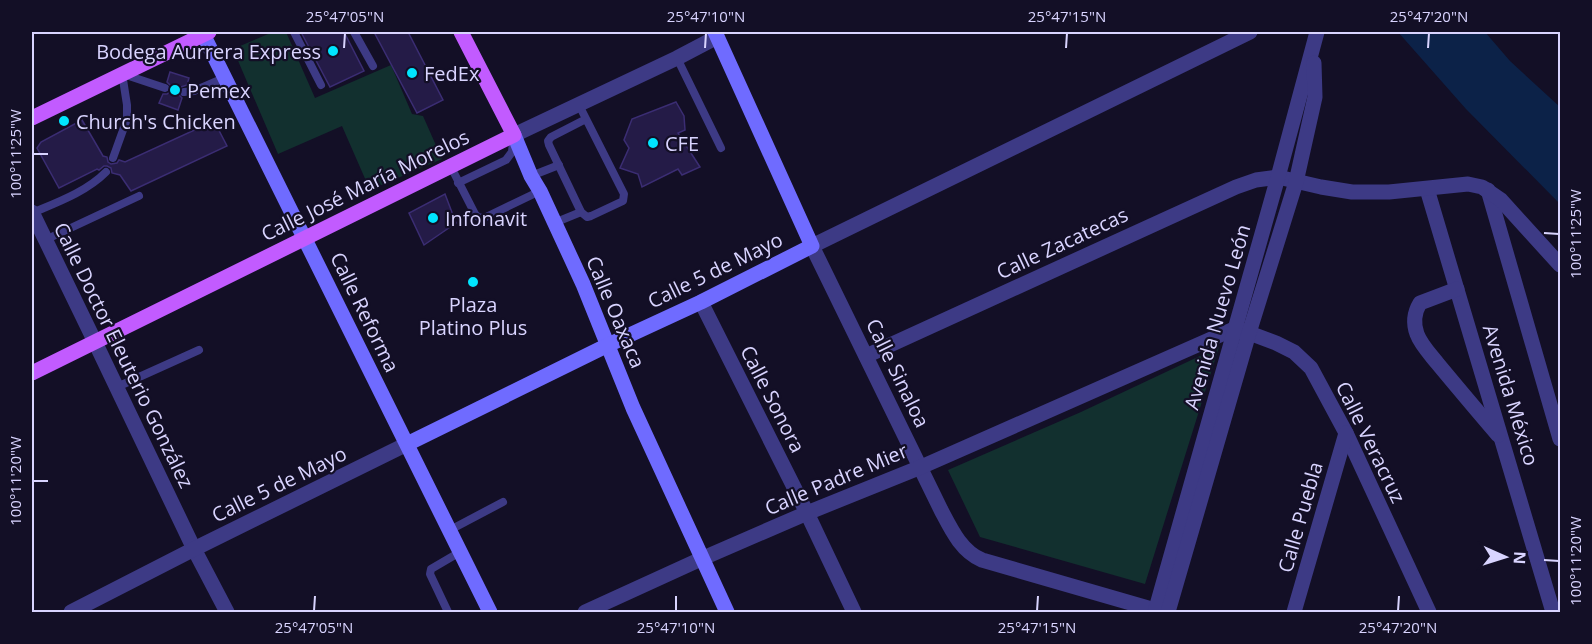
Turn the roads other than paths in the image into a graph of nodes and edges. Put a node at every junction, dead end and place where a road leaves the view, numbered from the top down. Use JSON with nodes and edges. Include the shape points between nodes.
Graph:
{"nodes":[{"id":1,"x":294,"y":32,"type":"edge"},
{"id":2,"x":354,"y":32,"type":"edge"},
{"id":3,"x":461,"y":32,"type":"edge"},
{"id":4,"x":1250,"y":32,"type":"edge"},
{"id":5,"x":205,"y":33,"type":"edge"},
{"id":6,"x":716,"y":34,"type":"edge"},
{"id":7,"x":1315,"y":39,"type":"edge"},
{"id":8,"x":677,"y":58,"type":"junction"},
{"id":9,"x":373,"y":66,"type":"dead end"},
{"id":10,"x":122,"y":73,"type":"junction"},
{"id":11,"x":224,"y":78,"type":"junction"},
{"id":12,"x":321,"y":85,"type":"dead end"},
{"id":13,"x":165,"y":88,"type":"dead end"},
{"id":14,"x":184,"y":92,"type":"dead end"},
{"id":15,"x":579,"y":105,"type":"junction"},
{"id":16,"x":32,"y":118,"type":"edge"},
{"id":17,"x":586,"y":119,"type":"junction"},
{"id":18,"x":514,"y":135,"type":"junction"},
{"id":19,"x":721,"y":148,"type":"dead end"},
{"id":20,"x":113,"y":158,"type":"dead end"},
{"id":21,"x":559,"y":165,"type":"junction"},
{"id":22,"x":451,"y":167,"type":"junction"},
{"id":23,"x":106,"y":172,"type":"dead end"},
{"id":24,"x":531,"y":176,"type":"junction"},
{"id":25,"x":1278,"y":177,"type":"junction"},
{"id":26,"x":1296,"y":182,"type":"junction"},
{"id":27,"x":459,"y":183,"type":"junction"},
{"id":28,"x":1427,"y":189,"type":"junction"},
{"id":29,"x":1488,"y":190,"type":"junction"},
{"id":30,"x":540,"y":191,"type":"junction"},
{"id":31,"x":139,"y":196,"type":"dead end"},
{"id":32,"x":32,"y":212,"type":"edge"},
{"id":33,"x":581,"y":212,"type":"junction"},
{"id":34,"x":800,"y":218,"type":"junction"},
{"id":35,"x":554,"y":223,"type":"junction"},
{"id":36,"x":305,"y":237,"type":"junction"},
{"id":37,"x":45,"y":240,"type":"junction"},
{"id":38,"x":812,"y":246,"type":"junction"},
{"id":39,"x":789,"y":257,"type":"junction"},
{"id":40,"x":1560,"y":265,"type":"edge"},
{"id":41,"x":1457,"y":289,"type":"junction"},
{"id":42,"x":701,"y":302,"type":"junction"},
{"id":43,"x":1242,"y":330,"type":"junction"},
{"id":44,"x":95,"y":342,"type":"junction"},
{"id":45,"x":608,"y":345,"type":"junction"},
{"id":46,"x":199,"y":350,"type":"dead end"},
{"id":47,"x":866,"y":356,"type":"junction"},
{"id":48,"x":32,"y":373,"type":"edge"},
{"id":49,"x":117,"y":387,"type":"junction"},
{"id":50,"x":1346,"y":433,"type":"junction"},
{"id":51,"x":1560,"y":438,"type":"edge"},
{"id":52,"x":1502,"y":439,"type":"junction"},
{"id":53,"x":407,"y":444,"type":"junction"},
{"id":54,"x":921,"y":467,"type":"junction"},
{"id":55,"x":503,"y":502,"type":"dead end"},
{"id":56,"x":807,"y":513,"type":"junction"},
{"id":57,"x":450,"y":530,"type":"junction"},
{"id":58,"x":194,"y":549,"type":"junction"},
{"id":59,"x":460,"y":552,"type":"junction"},
{"id":60,"x":701,"y":559,"type":"junction"},
{"id":61,"x":1162,"y":607,"type":"edge"},
{"id":62,"x":71,"y":612,"type":"edge"},
{"id":63,"x":227,"y":612,"type":"edge"},
{"id":64,"x":448,"y":612,"type":"edge"},
{"id":65,"x":490,"y":612,"type":"edge"},
{"id":66,"x":585,"y":612,"type":"edge"},
{"id":67,"x":726,"y":612,"type":"edge"},
{"id":68,"x":854,"y":612,"type":"edge"},
{"id":69,"x":1294,"y":612,"type":"edge"},
{"id":70,"x":1428,"y":612,"type":"edge"},
{"id":71,"x":1553,"y":612,"type":"edge"}],
"edges":[{"from":1,"to":12,"type":"lane"},
{"from":2,"to":9,"type":"lane"},
{"from":3,"to":18,"type":"main road","name":"Calle Oaxaca"},
{"from":4,"to":38,"type":"street","name":"Calle 5 de Mayo"},
{"from":5,"to":10,"type":"main road"},
{"from":5,"to":11,"type":"street","name":"Calle Reforma"},
{"from":6,"to":8,"type":"street","name":"Calle José María Morelos"},
{"from":6,"to":34,"type":"street","name":"Calle Sinaloa"},
{"from":7,"to":25,"type":"street","name":"Avenida Nuevo León"},
{"from":7,"to":26,"type":"street","via":[[1316,97]]},
{"from":8,"to":15,"type":"street","name":"Calle José María Morelos"},
{"from":8,"to":19,"type":"lane"},
{"from":10,"to":13,"type":"lane"},
{"from":10,"to":16,"type":"main road"},
{"from":10,"to":20,"type":"lane","via":[[127,119]]},
{"from":11,"to":14,"type":"lane"},
{"from":11,"to":36,"type":"street","name":"Calle Reforma"},
{"from":15,"to":17,"type":"lane"},
{"from":15,"to":18,"type":"street","name":"Calle José María Morelos"},
{"from":17,"to":21,"type":"lane","via":[[548,141]]},
{"from":17,"to":33,"type":"lane","via":[[624,197],[591,216]]},
{"from":18,"to":22,"type":"main road","name":"Calle José María Morelos"},
{"from":18,"to":24,"type":"street","name":"Calle Oaxaca"},
{"from":18,"to":27,"type":"lane","via":[[512,152],[506,160]]},
{"from":21,"to":24,"type":"lane"},
{"from":21,"to":33,"type":"lane"},
{"from":22,"to":27,"type":"lane"},
{"from":22,"to":36,"type":"main road","name":"Calle José María Morelos"},
{"from":23,"to":32,"type":"lane","via":[[95,183]]},
{"from":24,"to":30,"type":"street","name":"Calle Oaxaca"},
{"from":25,"to":26,"type":"street"},
{"from":25,"to":43,"type":"street","name":"Avenida Nuevo León"},
{"from":25,"to":47,"type":"street","name":"Calle Zacatecas","via":[[1236,187]]},
{"from":26,"to":28,"type":"street","via":[[1352,192]]},
{"from":26,"to":43,"type":"street"},
{"from":27,"to":30,"type":"lane","via":[[480,218]]},
{"from":28,"to":29,"type":"street","via":[[1468,184]]},
{"from":28,"to":41,"type":"street","name":"Avenida México"},
{"from":29,"to":40,"type":"street"},
{"from":29,"to":51,"type":"street","name":"Avenida México"},
{"from":30,"to":35,"type":"street","name":"Calle Oaxaca"},
{"from":31,"to":37,"type":"lane"},
{"from":32,"to":37,"type":"street","name":"Calle Doctor Eleuterio González"},
{"from":33,"to":35,"type":"lane"},
{"from":34,"to":38,"type":"street","name":"Calle Sinaloa"},
{"from":34,"to":39,"type":"street","via":[[800,240]]},
{"from":35,"to":45,"type":"street","name":"Calle Oaxaca"},
{"from":36,"to":44,"type":"main road","name":"Calle José María Morelos"},
{"from":36,"to":53,"type":"street","name":"Calle Reforma"},
{"from":37,"to":44,"type":"street","name":"Calle Doctor Eleuterio González"},
{"from":38,"to":39,"type":"street","name":"Calle 5 de Mayo"},
{"from":38,"to":47,"type":"street","name":"Calle Sinaloa"},
{"from":39,"to":42,"type":"street","name":"Calle 5 de Mayo"},
{"from":41,"to":52,"type":"street","name":"Avenida México"},
{"from":41,"to":52,"type":"street","via":[[1420,303],[1415,311],[1415,330]]},
{"from":42,"to":45,"type":"street","name":"Calle 5 de Mayo"},
{"from":42,"to":56,"type":"street","name":"Calle Sonora"},
{"from":43,"to":50,"type":"street","name":"Calle Veracruz","via":[[1294,352],[1311,368]]},
{"from":43,"to":54,"type":"street","name":"Calle Padre Mier"},
{"from":43,"to":61,"type":"street","name":"Avenida Nuevo León"},
{"from":44,"to":48,"type":"main road","name":"Calle José María Morelos"},
{"from":44,"to":49,"type":"street","name":"Calle Doctor Eleuterio González"},
{"from":45,"to":53,"type":"street","name":"Calle 5 de Mayo"},
{"from":45,"to":60,"type":"street","name":"Calle Oaxaca"},
{"from":46,"to":49,"type":"lane"},
{"from":47,"to":54,"type":"street","name":"Calle Sinaloa"},
{"from":49,"to":58,"type":"street","name":"Calle Doctor Eleuterio González"},
{"from":50,"to":69,"type":"street","name":"Calle Puebla"},
{"from":50,"to":70,"type":"street","name":"Calle Veracruz"},
{"from":52,"to":71,"type":"street","name":"Avenida México"},
{"from":53,"to":57,"type":"street","name":"Calle Reforma"},
{"from":53,"to":58,"type":"street","name":"Calle 5 de Mayo"},
{"from":54,"to":56,"type":"street","name":"Calle Padre Mier"},
{"from":54,"to":61,"type":"street","name":"Calle Sinaloa","via":[[951,529],[976,557]]},
{"from":55,"to":57,"type":"lane"},
{"from":56,"to":60,"type":"street","name":"Calle Padre Mier"},
{"from":56,"to":68,"type":"street","name":"Calle Sonora"},
{"from":57,"to":59,"type":"street","name":"Calle Reforma"},
{"from":58,"to":62,"type":"street","name":"Calle 5 de Mayo"},
{"from":58,"to":63,"type":"street","name":"Calle Doctor Eleuterio González"},
{"from":59,"to":64,"type":"lane","via":[[431,569]]},
{"from":59,"to":65,"type":"street","name":"Calle Reforma"},
{"from":60,"to":66,"type":"street","name":"Calle Padre Mier"},
{"from":60,"to":67,"type":"street","name":"Calle Oaxaca"}]}
